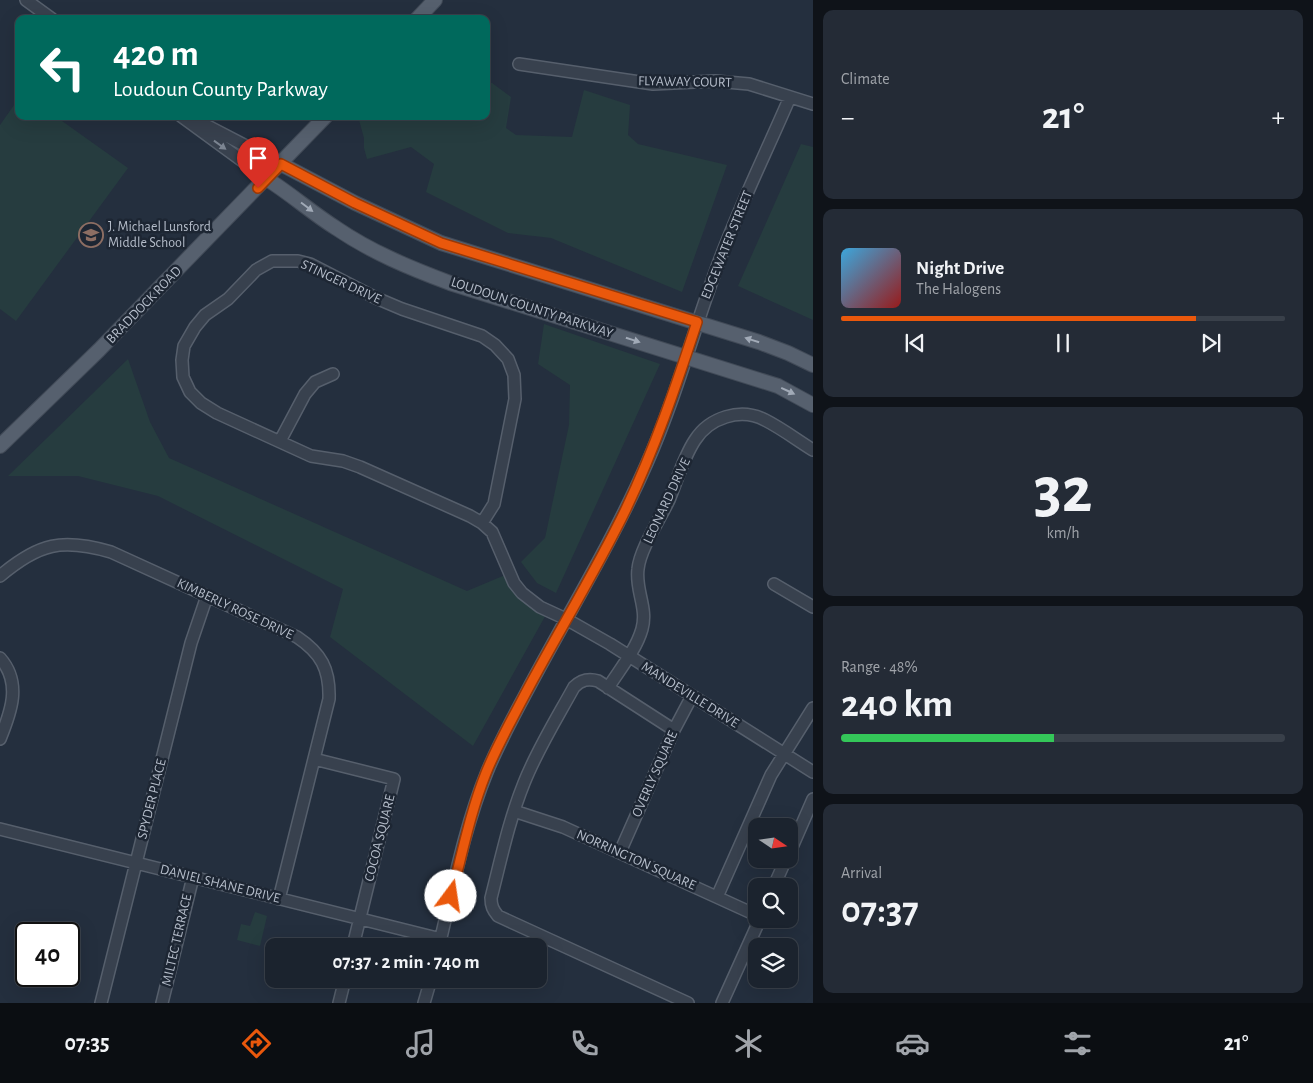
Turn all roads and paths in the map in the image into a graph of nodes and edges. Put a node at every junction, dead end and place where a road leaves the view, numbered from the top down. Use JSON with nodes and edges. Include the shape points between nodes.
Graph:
{"nodes":[{"id":1,"x":26,"y":0,"type":"edge"},
{"id":2,"x":435,"y":0,"type":"edge"},
{"id":3,"x":47,"y":15,"type":"edge"},
{"id":4,"x":422,"y":15,"type":"edge"},
{"id":5,"x":520,"y":64,"type":"dead end"},
{"id":6,"x":790,"y":97,"type":"junction"},
{"id":7,"x":813,"y":104,"type":"edge"},
{"id":8,"x":186,"y":120,"type":"edge"},
{"id":9,"x":197,"y":120,"type":"edge"},
{"id":10,"x":322,"y":120,"type":"edge"},
{"id":11,"x":281,"y":164,"type":"junction"},
{"id":12,"x":267,"y":179,"type":"junction"},
{"id":13,"x":697,"y":322,"type":"junction"},
{"id":14,"x":685,"y":357,"type":"junction"},
{"id":15,"x":813,"y":365,"type":"edge"},
{"id":16,"x":333,"y":374,"type":"dead end"},
{"id":17,"x":813,"y":405,"type":"edge"},
{"id":18,"x":280,"y":441,"type":"junction"},
{"id":19,"x":0,"y":446,"type":"edge"},
{"id":20,"x":813,"y":450,"type":"edge"},
{"id":21,"x":482,"y":523,"type":"junction"},
{"id":22,"x":0,"y":576,"type":"edge"},
{"id":23,"x":774,"y":584,"type":"dead end"},
{"id":24,"x":207,"y":596,"type":"junction"},
{"id":25,"x":813,"y":607,"type":"edge"},
{"id":26,"x":566,"y":620,"type":"junction"},
{"id":27,"x":628,"y":656,"type":"junction"},
{"id":28,"x":0,"y":658,"type":"edge"},
{"id":29,"x":608,"y":688,"type":"junction"},
{"id":30,"x":692,"y":696,"type":"junction"},
{"id":31,"x":813,"y":708,"type":"edge"},
{"id":32,"x":674,"y":730,"type":"junction"},
{"id":33,"x":0,"y":739,"type":"edge"},
{"id":34,"x":784,"y":754,"type":"junction"},
{"id":35,"x":314,"y":759,"type":"junction"},
{"id":36,"x":813,"y":772,"type":"edge"},
{"id":37,"x":813,"y":799,"type":"edge"},
{"id":38,"x":514,"y":811,"type":"junction"},
{"id":39,"x":0,"y":829,"type":"edge"},
{"id":40,"x":798,"y":833,"type":"edge"},
{"id":41,"x":620,"y":852,"type":"junction"},
{"id":42,"x":136,"y":863,"type":"junction"},
{"id":43,"x":192,"y":877,"type":"junction"},
{"id":44,"x":717,"y":897,"type":"junction"},
{"id":45,"x":279,"y":899,"type":"junction"},
{"id":46,"x":748,"y":911,"type":"edge"},
{"id":47,"x":360,"y":919,"type":"junction"},
{"id":48,"x":756,"y":928,"type":"edge"},
{"id":49,"x":355,"y":938,"type":"edge"},
{"id":50,"x":423,"y":938,"type":"edge"},
{"id":51,"x":441,"y":938,"type":"edge"},
{"id":52,"x":343,"y":988,"type":"edge"},
{"id":53,"x":428,"y":988,"type":"edge"},
{"id":54,"x":101,"y":1003,"type":"edge"},
{"id":55,"x":162,"y":1003,"type":"edge"},
{"id":56,"x":339,"y":1003,"type":"edge"},
{"id":57,"x":424,"y":1003,"type":"edge"},
{"id":58,"x":688,"y":1003,"type":"edge"},
{"id":59,"x":722,"y":1003,"type":"edge"}],
"edges":[{"from":1,"to":3,"type":"street"},
{"from":2,"to":4,"type":"main road"},
{"from":5,"to":6,"type":"street","name":"FLYAWAY COURT","via":[[652,84],[715,81],[749,84]]},
{"from":6,"to":7,"type":"street","name":"FLYAWAY COURT"},
{"from":6,"to":13,"type":"street","name":"EDGEWATER STREET","via":[[718,264]]},
{"from":8,"to":12,"type":"street","one_way":true},
{"from":9,"to":11,"type":"street"},
{"from":10,"to":11,"type":"main road","name":"BRADDOCK ROAD"},
{"from":11,"to":12,"type":"main road","name":"BRADDOCK ROAD"},
{"from":11,"to":13,"type":"main road","via":[[441,243]]},
{"from":12,"to":14,"type":"main road","name":"LOUDOUN COUNTY PARKWAY","one_way":true,"via":[[352,239],[404,266]]},
{"from":12,"to":19,"type":"main road","name":"BRADDOCK ROAD","via":[[106,344]]},
{"from":13,"to":14,"type":"street","name":"EDGEWATER STREET"},
{"from":15,"to":13,"type":"main road","one_way":true,"via":[[759,342]]},
{"from":14,"to":17,"type":"main road","name":"LOUDOUN COUNTY PARKWAY","one_way":true,"via":[[778,386]]},
{"from":14,"to":26,"type":"street","name":"EDGEWATER STREET","via":[[667,413],[626,510]]},
{"from":16,"to":18,"type":"street","via":[[314,382]]},
{"from":18,"to":21,"type":"street","name":"STINGER DRIVE","via":[[311,456],[360,467]]},
{"from":18,"to":21,"type":"street","name":"STINGER DRIVE","via":[[201,403],[190,392],[183,377],[182,360],[184,346],[195,327],[256,270],[272,261],[298,261],[402,309],[482,336],[496,345],[508,359],[514,375],[514,399],[494,504]]},
{"from":20,"to":27,"type":"street","name":"LEONARD DRIVE","via":[[764,420],[741,414],[718,419],[701,432],[641,557],[638,580],[644,604],[643,626]]},
{"from":21,"to":26,"type":"street","name":"STINGER DRIVE","via":[[492,532],[514,584],[540,607]]},
{"from":22,"to":24,"type":"street","name":"KIMBERLY ROSE DRIVE","via":[[32,552],[49,546],[88,545],[111,552]]},
{"from":23,"to":25,"type":"street"},
{"from":24,"to":35,"type":"street","name":"KIMBERLY ROSE DRIVE","via":[[297,637],[310,645],[326,668],[329,699]]},
{"from":24,"to":42,"type":"street","name":"SPYDER PLACE","via":[[191,643]]},
{"from":26,"to":27,"type":"street","name":"MANDEVILLE DRIVE"},
{"from":26,"to":51,"type":"street","name":"EDGEWATER STREET","via":[[486,772]]},
{"from":27,"to":29,"type":"street","name":"LEONARD DRIVE"},
{"from":27,"to":30,"type":"street","name":"MANDEVILLE DRIVE"},
{"from":28,"to":33,"type":"street","via":[[6,665],[13,699]]},
{"from":29,"to":32,"type":"street"},
{"from":29,"to":38,"type":"street","via":[[592,679],[578,682],[574,687],[538,753]]},
{"from":30,"to":32,"type":"street","name":"OVERLY SQUARE"},
{"from":30,"to":34,"type":"street","name":"MANDEVILLE DRIVE"},
{"from":31,"to":34,"type":"street"},
{"from":32,"to":41,"type":"street","name":"OVERLY SQUARE"},
{"from":34,"to":36,"type":"street","name":"MANDEVILLE DRIVE"},
{"from":34,"to":44,"type":"street","via":[[771,775]]},
{"from":35,"to":45,"type":"street","name":"KIMBERLY ROSE DRIVE"},
{"from":35,"to":47,"type":"street","name":"COCOA SQUARE","via":[[394,779]]},
{"from":37,"to":40,"type":"street"},
{"from":38,"to":41,"type":"street","name":"NORRINGTON SQUARE"},
{"from":38,"to":58,"type":"street","via":[[491,898],[493,911]]},
{"from":39,"to":42,"type":"street","name":"DANIEL SHANE DRIVE"},
{"from":41,"to":44,"type":"street","name":"NORRINGTON SQUARE"},
{"from":42,"to":43,"type":"street","name":"DANIEL SHANE DRIVE"},
{"from":42,"to":54,"type":"street","name":"SPYDER PLACE"},
{"from":43,"to":45,"type":"street","name":"DANIEL SHANE DRIVE"},
{"from":43,"to":55,"type":"street","name":"MILTEC TERRACE"},
{"from":44,"to":46,"type":"street","name":"NORRINGTON SQUARE"},
{"from":45,"to":47,"type":"street","name":"DANIEL SHANE DRIVE"},
{"from":47,"to":49,"type":"street"},
{"from":47,"to":50,"type":"street","name":"DANIEL SHANE DRIVE"},
{"from":48,"to":59,"type":"street"},
{"from":52,"to":56,"type":"street"},
{"from":53,"to":57,"type":"street"}]}
